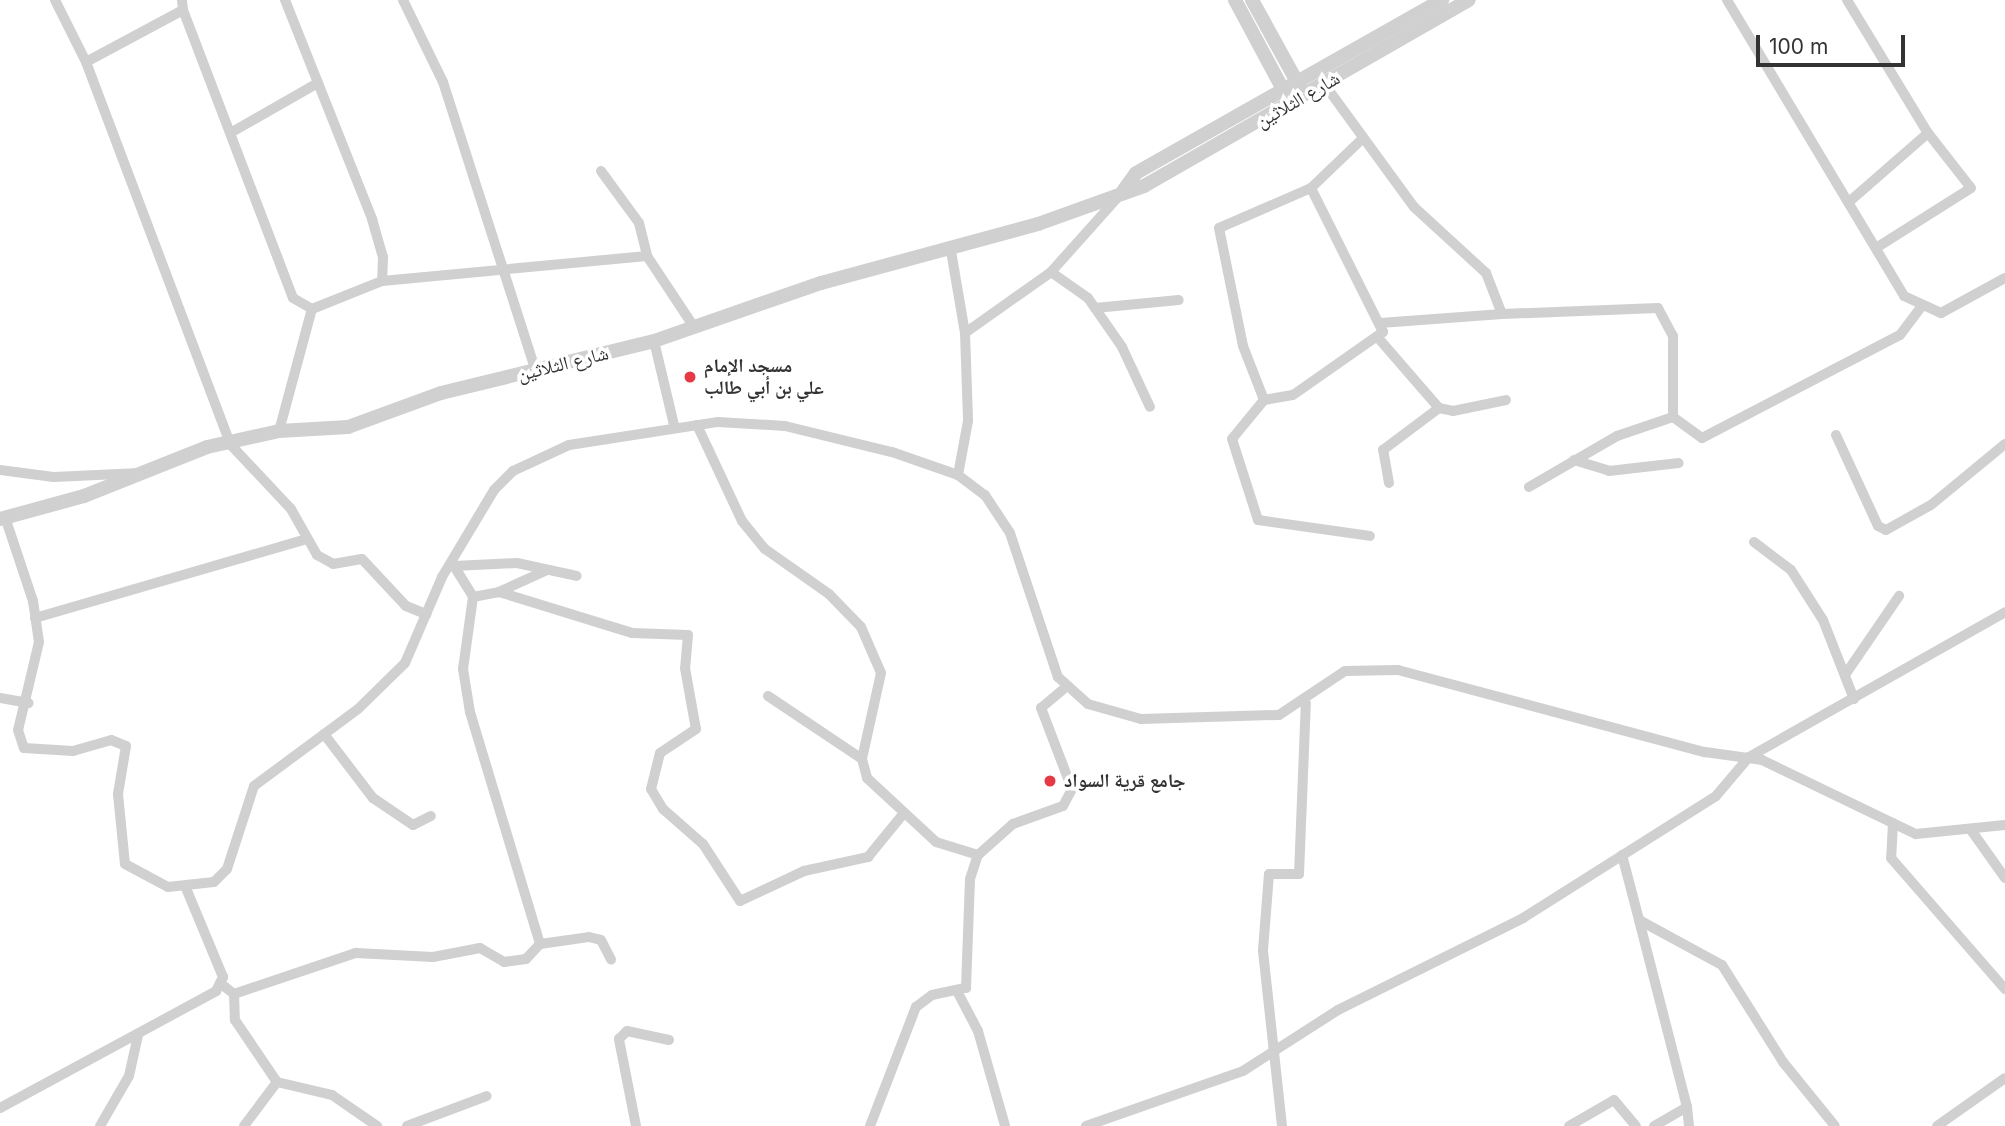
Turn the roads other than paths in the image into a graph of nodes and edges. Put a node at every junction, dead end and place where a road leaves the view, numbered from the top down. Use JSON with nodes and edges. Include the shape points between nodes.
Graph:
{"nodes":[{"id":1,"x":55,"y":0,"type":"edge"},
{"id":2,"x":285,"y":0,"type":"edge"},
{"id":3,"x":403,"y":0,"type":"edge"},
{"id":4,"x":1235,"y":0,"type":"edge"},
{"id":5,"x":1252,"y":0,"type":"edge"},
{"id":6,"x":1442,"y":0,"type":"edge"},
{"id":7,"x":1469,"y":0,"type":"edge"},
{"id":8,"x":1727,"y":0,"type":"edge"},
{"id":9,"x":1847,"y":0,"type":"edge"},
{"id":10,"x":182,"y":5,"type":"edge"},
{"id":11,"x":86,"y":62,"type":"junction"},
{"id":12,"x":318,"y":83,"type":"junction"},
{"id":13,"x":1297,"y":83,"type":"junction"},
{"id":14,"x":1325,"y":85,"type":"junction"},
{"id":15,"x":1283,"y":91,"type":"junction"},
{"id":16,"x":1306,"y":96,"type":"junction"},
{"id":17,"x":1291,"y":105,"type":"junction"},
{"id":18,"x":232,"y":131,"type":"junction"},
{"id":19,"x":1928,"y":133,"type":"junction"},
{"id":20,"x":1361,"y":140,"type":"junction"},
{"id":21,"x":601,"y":171,"type":"dead end"},
{"id":22,"x":1311,"y":188,"type":"junction"},
{"id":23,"x":1123,"y":191,"type":"junction"},
{"id":24,"x":1849,"y":202,"type":"junction"},
{"id":25,"x":1876,"y":248,"type":"junction"},
{"id":26,"x":951,"y":251,"type":"junction"},
{"id":27,"x":647,"y":256,"type":"junction"},
{"id":28,"x":500,"y":271,"type":"junction"},
{"id":29,"x":1051,"y":272,"type":"junction"},
{"id":30,"x":2005,"y":278,"type":"edge"},
{"id":31,"x":382,"y":281,"type":"junction"},
{"id":32,"x":1179,"y":300,"type":"dead end"},
{"id":33,"x":1921,"y":307,"type":"junction"},
{"id":34,"x":1095,"y":308,"type":"junction"},
{"id":35,"x":312,"y":309,"type":"junction"},
{"id":36,"x":1502,"y":314,"type":"junction"},
{"id":37,"x":1380,"y":323,"type":"junction"},
{"id":38,"x":694,"y":327,"type":"junction"},
{"id":39,"x":965,"y":333,"type":"junction"},
{"id":40,"x":1380,"y":340,"type":"junction"},
{"id":41,"x":654,"y":341,"type":"junction"},
{"id":42,"x":536,"y":371,"type":"junction"},
{"id":43,"x":1264,"y":400,"type":"junction"},
{"id":44,"x":1506,"y":400,"type":"dead end"},
{"id":45,"x":1150,"y":407,"type":"dead end"},
{"id":46,"x":1438,"y":408,"type":"junction"},
{"id":47,"x":1673,"y":417,"type":"junction"},
{"id":48,"x":674,"y":425,"type":"junction"},
{"id":49,"x":697,"y":425,"type":"junction"},
{"id":50,"x":279,"y":431,"type":"junction"},
{"id":51,"x":1836,"y":435,"type":"dead end"},
{"id":52,"x":230,"y":444,"type":"junction"},
{"id":53,"x":2005,"y":444,"type":"edge"},
{"id":54,"x":1574,"y":460,"type":"junction"},
{"id":55,"x":1679,"y":463,"type":"dead end"},
{"id":56,"x":0,"y":470,"type":"edge"},
{"id":57,"x":143,"y":473,"type":"junction"},
{"id":58,"x":958,"y":475,"type":"junction"},
{"id":59,"x":1389,"y":483,"type":"dead end"},
{"id":60,"x":1529,"y":488,"type":"dead end"},
{"id":61,"x":3,"y":518,"type":"edge"},
{"id":62,"x":1370,"y":536,"type":"dead end"},
{"id":63,"x":303,"y":540,"type":"junction"},
{"id":64,"x":1754,"y":542,"type":"dead end"},
{"id":65,"x":454,"y":566,"type":"junction"},
{"id":66,"x":545,"y":571,"type":"junction"},
{"id":67,"x":577,"y":576,"type":"dead end"},
{"id":68,"x":499,"y":592,"type":"junction"},
{"id":69,"x":1899,"y":596,"type":"dead end"},
{"id":70,"x":473,"y":597,"type":"junction"},
{"id":71,"x":2005,"y":612,"type":"edge"},
{"id":72,"x":426,"y":614,"type":"junction"},
{"id":73,"x":35,"y":618,"type":"junction"},
{"id":74,"x":1845,"y":675,"type":"junction"},
{"id":75,"x":1066,"y":687,"type":"junction"},
{"id":76,"x":768,"y":696,"type":"dead end"},
{"id":77,"x":0,"y":698,"type":"edge"},
{"id":78,"x":1854,"y":699,"type":"junction"},
{"id":79,"x":29,"y":703,"type":"junction"},
{"id":80,"x":1306,"y":703,"type":"junction"},
{"id":81,"x":324,"y":734,"type":"junction"},
{"id":82,"x":1749,"y":757,"type":"junction"},
{"id":83,"x":862,"y":759,"type":"junction"},
{"id":84,"x":904,"y":813,"type":"junction"},
{"id":85,"x":431,"y":816,"type":"dead end"},
{"id":86,"x":1893,"y":823,"type":"junction"},
{"id":87,"x":2005,"y":825,"type":"edge"},
{"id":88,"x":1971,"y":830,"type":"junction"},
{"id":89,"x":978,"y":855,"type":"junction"},
{"id":90,"x":1622,"y":855,"type":"junction"},
{"id":91,"x":2005,"y":878,"type":"edge"},
{"id":92,"x":186,"y":888,"type":"junction"},
{"id":93,"x":1639,"y":920,"type":"junction"},
{"id":94,"x":540,"y":944,"type":"junction"},
{"id":95,"x":611,"y":960,"type":"dead end"},
{"id":96,"x":220,"y":983,"type":"junction"},
{"id":97,"x":2005,"y":989,"type":"edge"},
{"id":98,"x":957,"y":991,"type":"junction"},
{"id":99,"x":234,"y":994,"type":"junction"},
{"id":100,"x":138,"y":1035,"type":"junction"},
{"id":101,"x":668,"y":1040,"type":"dead end"},
{"id":102,"x":1275,"y":1051,"type":"junction"},
{"id":103,"x":2005,"y":1078,"type":"edge"},
{"id":104,"x":277,"y":1083,"type":"junction"},
{"id":105,"x":487,"y":1096,"type":"dead end"},
{"id":106,"x":1687,"y":1107,"type":"junction"},
{"id":107,"x":0,"y":1108,"type":"edge"},
{"id":108,"x":100,"y":1126,"type":"edge"},
{"id":109,"x":244,"y":1126,"type":"edge"},
{"id":110,"x":377,"y":1126,"type":"edge"},
{"id":111,"x":407,"y":1126,"type":"edge"},
{"id":112,"x":636,"y":1126,"type":"edge"},
{"id":113,"x":870,"y":1126,"type":"edge"},
{"id":114,"x":1005,"y":1126,"type":"edge"},
{"id":115,"x":1087,"y":1126,"type":"edge"},
{"id":116,"x":1282,"y":1126,"type":"edge"},
{"id":117,"x":1569,"y":1126,"type":"edge"},
{"id":118,"x":1636,"y":1126,"type":"edge"},
{"id":119,"x":1654,"y":1126,"type":"edge"},
{"id":120,"x":1689,"y":1126,"type":"edge"},
{"id":121,"x":1835,"y":1126,"type":"edge"},
{"id":122,"x":1937,"y":1126,"type":"edge"}],
"edges":[{"from":1,"to":11,"type":"street"},
{"from":2,"to":12,"type":"street"},
{"from":3,"to":28,"type":"street","via":[[443,82]]},
{"from":4,"to":15,"type":"street"},
{"from":5,"to":13,"type":"street"},
{"from":6,"to":13,"type":"street","name":"شارع الثلاثين"},
{"from":7,"to":14,"type":"street","name":"شارع الثلاثين"},
{"from":8,"to":24,"type":"street"},
{"from":9,"to":19,"type":"street"},
{"from":10,"to":11,"type":"street"},
{"from":10,"to":18,"type":"street"},
{"from":11,"to":52,"type":"street"},
{"from":12,"to":18,"type":"street"},
{"from":12,"to":31,"type":"street","via":[[372,219],[383,257]]},
{"from":13,"to":15,"type":"street","name":"شارع الثلاثين"},
{"from":13,"to":16,"type":"street"},
{"from":14,"to":16,"type":"street","name":"شارع الثلاثين"},
{"from":14,"to":20,"type":"street"},
{"from":15,"to":17,"type":"street"},
{"from":15,"to":23,"type":"street","name":"شارع الثلاثين","via":[[1136,173]]},
{"from":16,"to":17,"type":"street","name":"شارع الثلاثين"},
{"from":17,"to":23,"type":"street","name":"شارع الثلاثين","via":[[1144,186]]},
{"from":18,"to":35,"type":"street","via":[[293,298]]},
{"from":19,"to":24,"type":"street"},
{"from":19,"to":25,"type":"street","via":[[1971,188]]},
{"from":20,"to":22,"type":"street"},
{"from":20,"to":36,"type":"street","via":[[1413,206],[1486,273]]},
{"from":21,"to":27,"type":"street","via":[[639,223]]},
{"from":22,"to":37,"type":"street"},
{"from":22,"to":43,"type":"street","via":[[1219,228],[1242,346]]},
{"from":23,"to":26,"type":"street","name":"شارع الثلاثين"},
{"from":23,"to":29,"type":"street"},
{"from":24,"to":25,"type":"street"},
{"from":25,"to":33,"type":"street","via":[[1904,296]]},
{"from":26,"to":38,"type":"street","name":"شارع الثلاثين","via":[[821,283]]},
{"from":26,"to":39,"type":"street"},
{"from":27,"to":28,"type":"street"},
{"from":27,"to":38,"type":"street"},
{"from":28,"to":31,"type":"street"},
{"from":28,"to":42,"type":"street"},
{"from":29,"to":34,"type":"street"},
{"from":29,"to":39,"type":"street"},
{"from":30,"to":33,"type":"street","via":[[1955,309]]},
{"from":31,"to":35,"type":"street"},
{"from":32,"to":34,"type":"street"},
{"from":33,"to":47,"type":"street","via":[[1900,335],[1719,434],[1702,438]]},
{"from":34,"to":45,"type":"street"},
{"from":35,"to":50,"type":"street"},
{"from":36,"to":37,"type":"street"},
{"from":36,"to":47,"type":"street","via":[[1658,308],[1672,335]]},
{"from":37,"to":40,"type":"street"},
{"from":38,"to":41,"type":"street","name":"شارع الثلاثين"},
{"from":39,"to":58,"type":"street","via":[[968,421]]},
{"from":40,"to":43,"type":"street","via":[[1293,395]]},
{"from":40,"to":46,"type":"street"},
{"from":41,"to":42,"type":"street","name":"شارع الثلاثين"},
{"from":41,"to":48,"type":"street"},
{"from":42,"to":50,"type":"street","name":"شارع الثلاثين","via":[[432,395],[348,427]]},
{"from":43,"to":62,"type":"street","via":[[1232,439],[1258,520]]},
{"from":44,"to":46,"type":"street","via":[[1453,411]]},
{"from":46,"to":59,"type":"street","via":[[1384,450]]},
{"from":47,"to":54,"type":"street"},
{"from":48,"to":49,"type":"street"},
{"from":48,"to":65,"type":"street","via":[[569,445],[524,465],[494,489]]},
{"from":49,"to":58,"type":"street","via":[[785,426]]},
{"from":49,"to":83,"type":"street","via":[[757,540],[861,626],[881,673]]},
{"from":50,"to":52,"type":"street","name":"شارع الثلاثين"},
{"from":51,"to":53,"type":"street","via":[[1878,526],[1886,530],[1931,505]]},
{"from":52,"to":57,"type":"street","name":"شارع الثلاثين"},
{"from":52,"to":63,"type":"street","via":[[290,509]]},
{"from":54,"to":55,"type":"street","via":[[1609,471]]},
{"from":54,"to":60,"type":"street"},
{"from":56,"to":57,"type":"street","via":[[54,477]]},
{"from":57,"to":61,"type":"street","name":"شارع الثلاثين"},
{"from":58,"to":75,"type":"street","via":[[985,495],[1010,533]]},
{"from":61,"to":73,"type":"street"},
{"from":63,"to":72,"type":"street","via":[[333,564],[362,559],[406,606]]},
{"from":63,"to":73,"type":"street"},
{"from":64,"to":74,"type":"street","via":[[1791,570],[1823,620]]},
{"from":65,"to":66,"type":"street","via":[[517,564]]},
{"from":65,"to":70,"type":"street"},
{"from":65,"to":72,"type":"street"},
{"from":66,"to":67,"type":"street"},
{"from":66,"to":68,"type":"street"},
{"from":68,"to":70,"type":"street"},
{"from":68,"to":84,"type":"street","via":[[632,633],[688,635],[685,668],[696,729],[660,753],[652,789],[663,809],[703,844],[740,901],[804,871],[868,857]]},
{"from":69,"to":74,"type":"street"},
{"from":70,"to":94,"type":"street","via":[[463,669],[470,712]]},
{"from":71,"to":78,"type":"street"},
{"from":72,"to":81,"type":"street","via":[[405,663]]},
{"from":73,"to":79,"type":"street","via":[[38,642]]},
{"from":74,"to":78,"type":"street"},
{"from":75,"to":80,"type":"street","via":[[1088,704],[1141,719],[1279,715]]},
{"from":75,"to":89,"type":"street","via":[[1041,708],[1070,771],[1072,789],[1063,806],[1013,824]]},
{"from":76,"to":83,"type":"street"},
{"from":77,"to":79,"type":"street"},
{"from":78,"to":82,"type":"street"},
{"from":79,"to":92,"type":"street","via":[[18,730],[24,748],[73,751],[110,740],[126,746],[117,794],[125,863],[168,887]]},
{"from":80,"to":82,"type":"street","via":[[1345,671],[1398,670],[1705,752]]},
{"from":80,"to":102,"type":"street","via":[[1299,874],[1269,874],[1263,950]]},
{"from":81,"to":85,"type":"street","via":[[373,798],[413,825]]},
{"from":81,"to":92,"type":"street","via":[[254,786],[227,869],[214,882]]},
{"from":82,"to":86,"type":"street"},
{"from":82,"to":90,"type":"street","via":[[1716,796]]},
{"from":83,"to":84,"type":"street","via":[[867,778]]},
{"from":84,"to":89,"type":"street","via":[[936,842]]},
{"from":86,"to":88,"type":"street","via":[[1916,834]]},
{"from":86,"to":97,"type":"street","via":[[1891,858]]},
{"from":87,"to":88,"type":"street"},
{"from":88,"to":91,"type":"street"},
{"from":89,"to":98,"type":"street","via":[[970,878],[971,964],[965,988]]},
{"from":90,"to":93,"type":"street"},
{"from":90,"to":102,"type":"street","via":[[1523,918],[1338,1010]]},
{"from":92,"to":96,"type":"street"},
{"from":93,"to":106,"type":"street"},
{"from":93,"to":121,"type":"street","via":[[1722,965],[1783,1062]]},
{"from":94,"to":95,"type":"street","via":[[589,937],[601,940]]},
{"from":94,"to":99,"type":"street","via":[[526,959],[504,962],[480,948],[433,957],[356,953]]},
{"from":96,"to":99,"type":"street"},
{"from":96,"to":100,"type":"street"},
{"from":98,"to":113,"type":"street","via":[[932,995],[916,1007]]},
{"from":98,"to":114,"type":"street","via":[[978,1031]]},
{"from":99,"to":104,"type":"street","via":[[235,1020]]},
{"from":100,"to":107,"type":"street"},
{"from":100,"to":108,"type":"street","via":[[129,1076]]},
{"from":101,"to":112,"type":"street","via":[[627,1031],[619,1039]]},
{"from":102,"to":115,"type":"street","via":[[1243,1071]]},
{"from":102,"to":116,"type":"street"},
{"from":103,"to":122,"type":"street"},
{"from":104,"to":109,"type":"street"},
{"from":104,"to":110,"type":"street","via":[[332,1095]]},
{"from":105,"to":111,"type":"street"},
{"from":106,"to":119,"type":"street"},
{"from":106,"to":120,"type":"street"},
{"from":117,"to":118,"type":"street","via":[[1614,1100]]}]}
